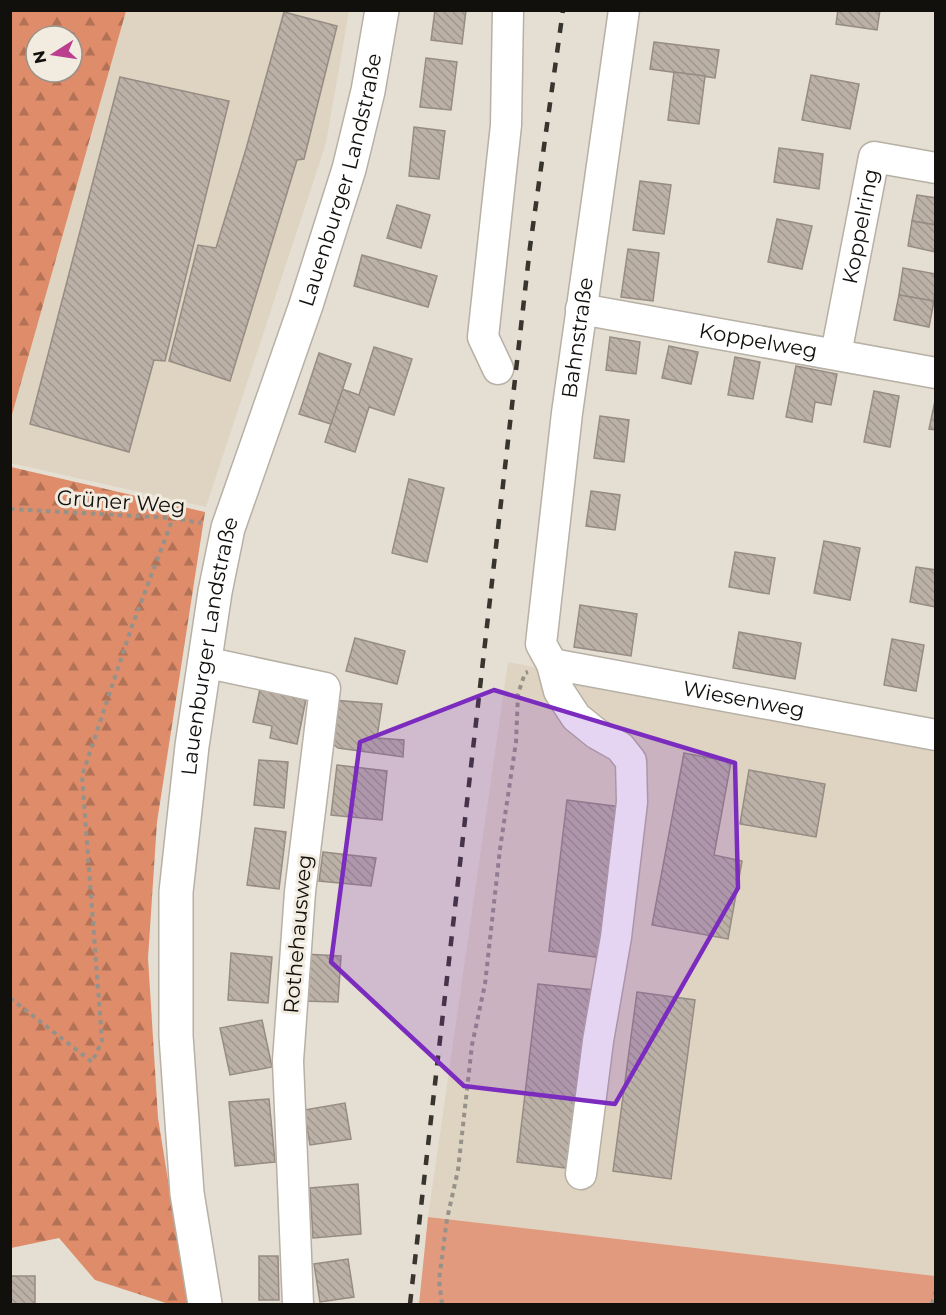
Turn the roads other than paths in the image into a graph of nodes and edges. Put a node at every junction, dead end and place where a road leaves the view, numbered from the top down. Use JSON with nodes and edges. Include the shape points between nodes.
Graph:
{"nodes":[{"id":1,"x":382,"y":10,"type":"edge"},
{"id":2,"x":508,"y":10,"type":"edge"},
{"id":3,"x":624,"y":10,"type":"edge"},
{"id":4,"x":936,"y":168,"type":"edge"},
{"id":5,"x":581,"y":309,"type":"junction"},
{"id":6,"x":836,"y":354,"type":"junction"},
{"id":7,"x":498,"y":369,"type":"dead end"},
{"id":8,"x":936,"y":373,"type":"edge"},
{"id":9,"x":204,"y":662,"type":"junction"},
{"id":10,"x":552,"y":664,"type":"junction"},
{"id":11,"x":936,"y":735,"type":"edge"},
{"id":12,"x":581,"y":1174,"type":"dead end"},
{"id":13,"x":205,"y":1305,"type":"edge"},
{"id":14,"x":298,"y":1305,"type":"edge"}],
"edges":[{"from":1,"to":9,"type":"main road","name":"Lauenburger Landstraße","via":[[349,170],[228,528]]},
{"from":2,"to":7,"type":"street","via":[[506,125],[483,337]]},
{"from":3,"to":5,"type":"street","name":"Bahnstraße"},
{"from":4,"to":6,"type":"street","name":"Koppelring","via":[[874,158]]},
{"from":5,"to":6,"type":"street","name":"Koppelweg"},
{"from":5,"to":10,"type":"street","name":"Bahnstraße","via":[[542,644]]},
{"from":6,"to":8,"type":"street","name":"Koppelweg"},
{"from":9,"to":13,"type":"main road","name":"Lauenburger Landstraße","via":[[182,826],[174,959],[180,1115],[187,1193]]},
{"from":9,"to":14,"type":"street","name":"Rothehausweg","via":[[325,688],[300,892],[288,1061]]},
{"from":10,"to":11,"type":"street","name":"Wiesenweg"},
{"from":10,"to":12,"type":"street","name":"Bahnstraße","via":[[559,691],[576,717],[620,747],[632,761],[633,802]]}]}
